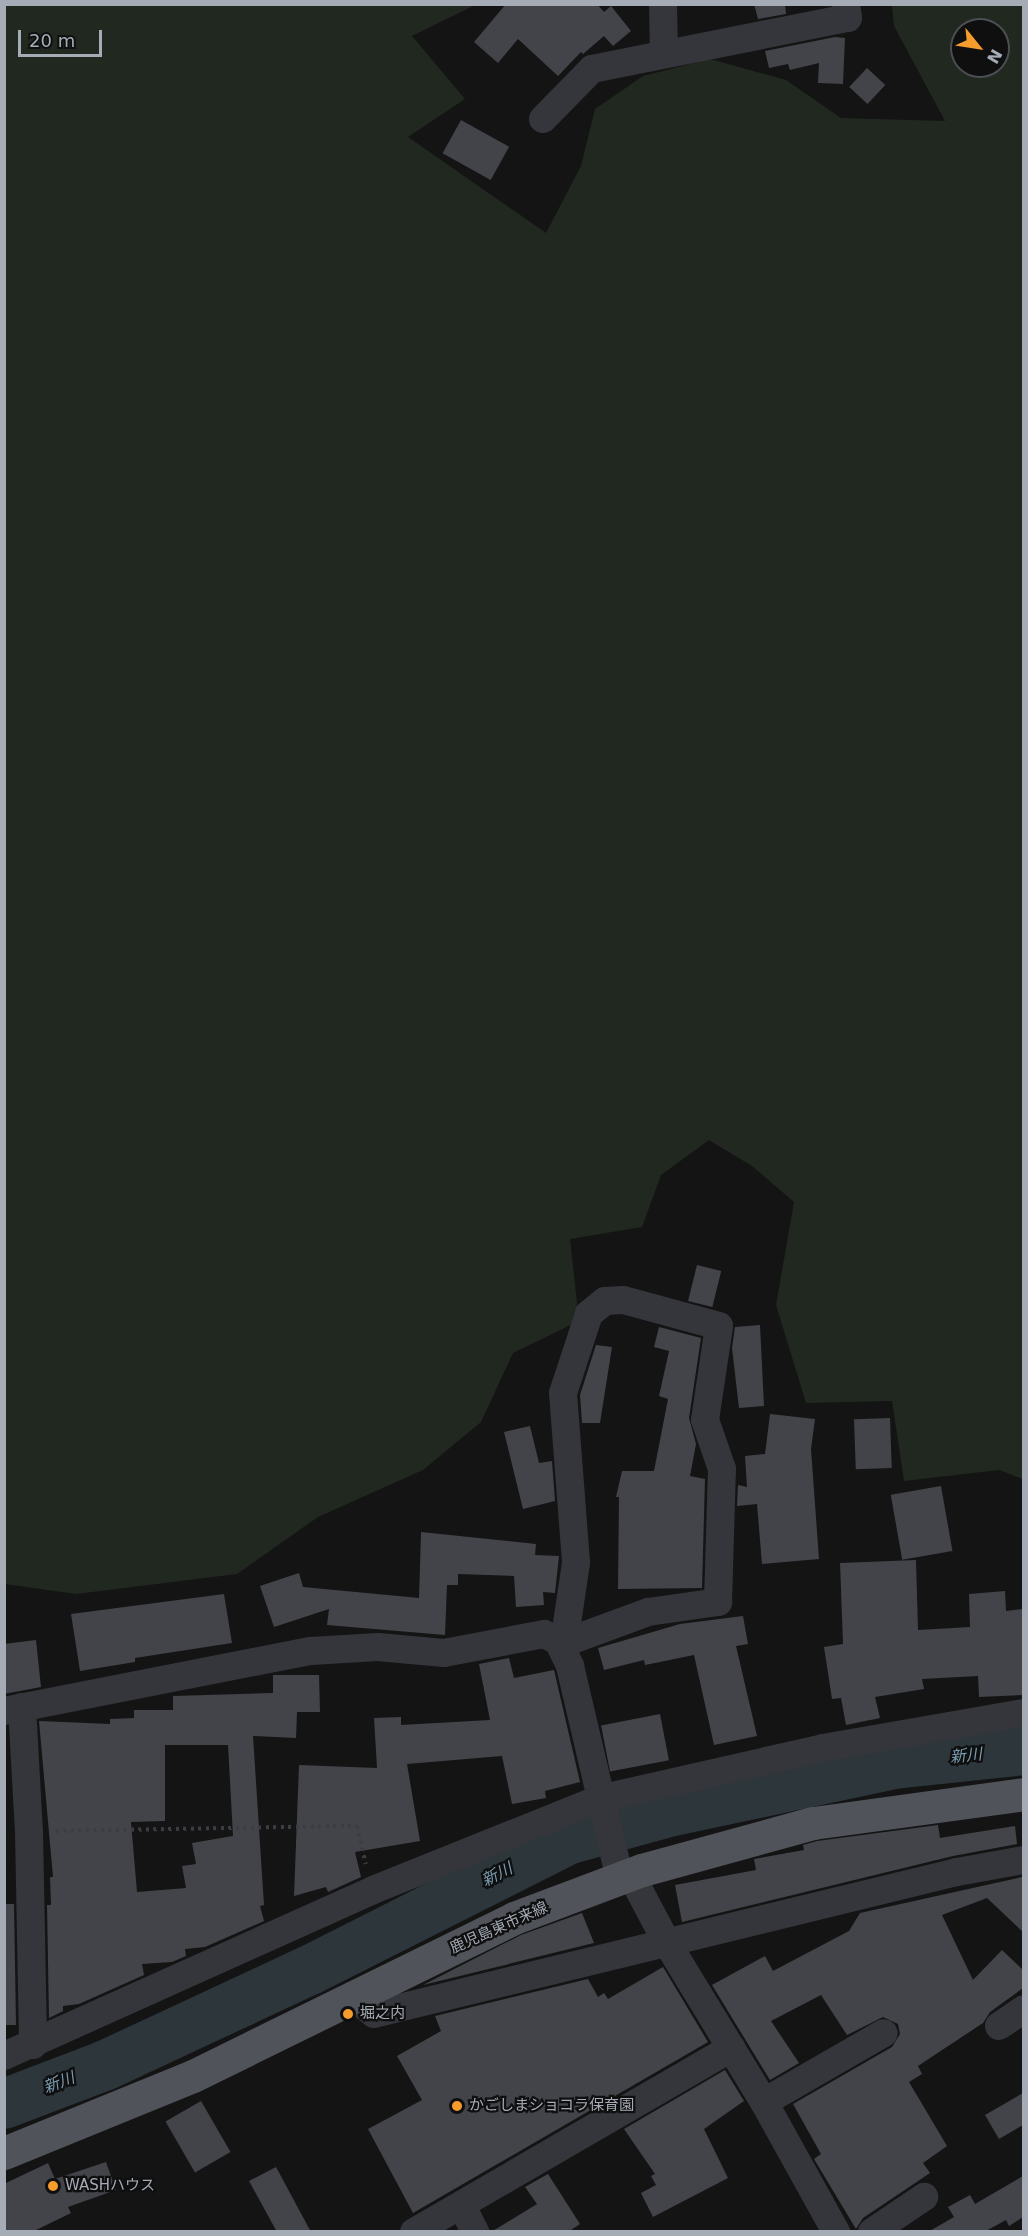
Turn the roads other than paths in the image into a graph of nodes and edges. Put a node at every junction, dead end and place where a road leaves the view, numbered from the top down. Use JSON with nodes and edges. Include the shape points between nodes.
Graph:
{"nodes":[{"id":1,"x":663,"y":4,"type":"edge"},
{"id":2,"x":846,"y":4,"type":"edge"},
{"id":3,"x":664,"y":54,"type":"junction"},
{"id":4,"x":543,"y":119,"type":"dead end"},
{"id":5,"x":561,"y":1642,"type":"junction"},
{"id":6,"x":13,"y":1709,"type":"edge"},
{"id":7,"x":1023,"y":1713,"type":"edge"},
{"id":8,"x":1023,"y":1794,"type":"edge"},
{"id":9,"x":599,"y":1799,"type":"junction"},
{"id":10,"x":1023,"y":1860,"type":"edge"},
{"id":11,"x":625,"y":1877,"type":"junction"},
{"id":12,"x":666,"y":1941,"type":"junction"},
{"id":13,"x":352,"y":1996,"type":"junction"},
{"id":14,"x":1023,"y":2009,"type":"edge"},
{"id":15,"x":999,"y":2026,"type":"dead end"},
{"id":16,"x":884,"y":2033,"type":"dead end"},
{"id":17,"x":33,"y":2045,"type":"junction"},
{"id":18,"x":731,"y":2048,"type":"junction"},
{"id":19,"x":4,"y":2056,"type":"edge"},
{"id":20,"x":764,"y":2102,"type":"junction"},
{"id":21,"x":4,"y":2153,"type":"edge"},
{"id":22,"x":924,"y":2197,"type":"dead end"},
{"id":23,"x":462,"y":2206,"type":"junction"},
{"id":24,"x":414,"y":2232,"type":"edge"},
{"id":25,"x":475,"y":2232,"type":"edge"},
{"id":26,"x":836,"y":2232,"type":"edge"},
{"id":27,"x":872,"y":2232,"type":"edge"}],
"edges":[{"from":1,"to":3,"type":"street"},
{"from":2,"to":3,"type":"street","via":[[848,18]]},
{"from":3,"to":4,"type":"street","via":[[592,69]]},
{"from":5,"to":5,"type":"street","via":[[648,1612],[718,1602],[722,1469],[705,1420],[719,1326],[623,1300],[605,1301],[590,1314],[563,1393],[576,1563]]},
{"from":5,"to":6,"type":"street","via":[[544,1634],[444,1653],[378,1647],[311,1651]]},
{"from":5,"to":9,"type":"street","via":[[570,1666]]},
{"from":6,"to":17,"type":"street","via":[[29,1831]]},
{"from":7,"to":9,"type":"street","via":[[823,1748]]},
{"from":8,"to":11,"type":"main road","name":"鹿児島東市来線","via":[[813,1823]]},
{"from":9,"to":11,"type":"street"},
{"from":9,"to":17,"type":"street","via":[[373,1890]]},
{"from":10,"to":12,"type":"street"},
{"from":11,"to":12,"type":"street"},
{"from":11,"to":13,"type":"main road","name":"鹿児島東市来線","via":[[514,1918]]},
{"from":12,"to":13,"type":"street","via":[[374,2014]]},
{"from":12,"to":18,"type":"street"},
{"from":13,"to":21,"type":"main road","name":"鹿児島東市来線","via":[[193,2076]]},
{"from":14,"to":15,"type":"street"},
{"from":16,"to":20,"type":"street"},
{"from":17,"to":19,"type":"street"},
{"from":18,"to":20,"type":"street"},
{"from":18,"to":23,"type":"street"},
{"from":20,"to":26,"type":"street"},
{"from":22,"to":27,"type":"street"},
{"from":23,"to":24,"type":"street"},
{"from":23,"to":25,"type":"street"}]}
